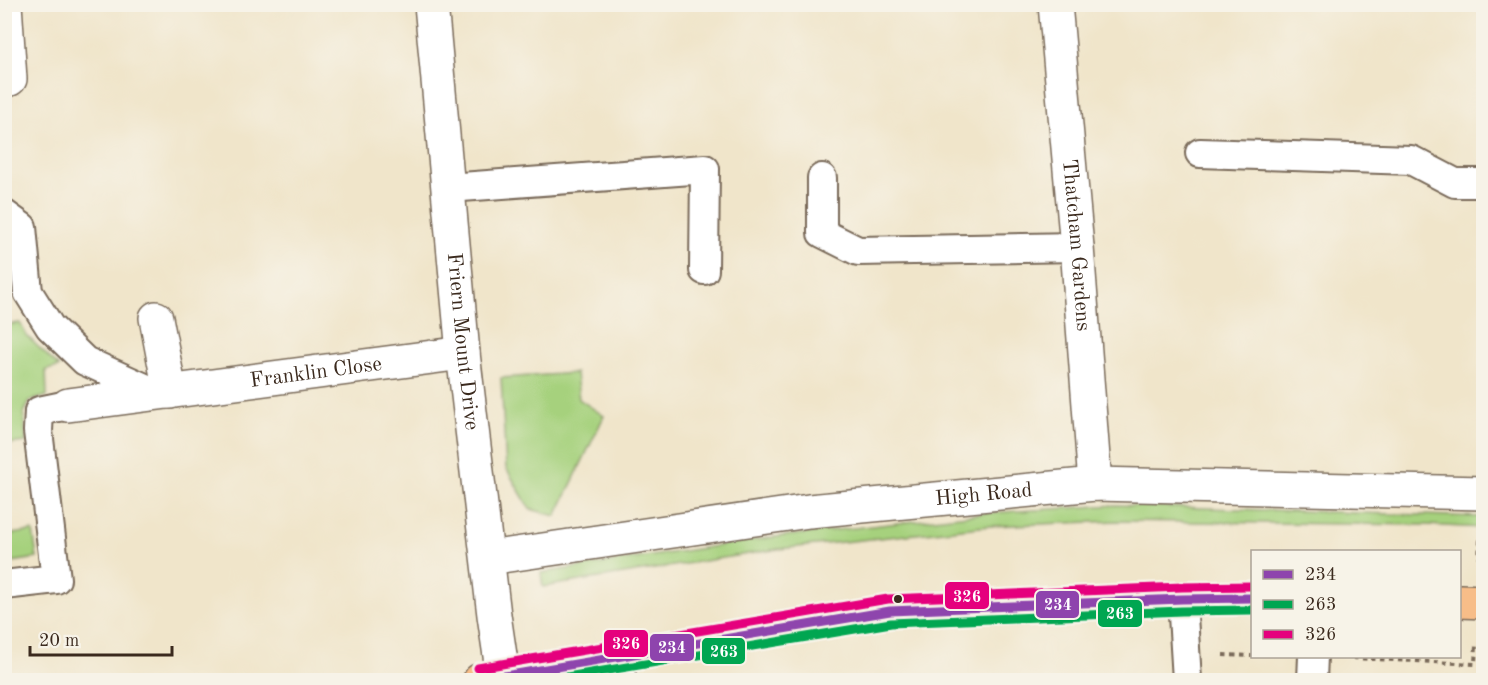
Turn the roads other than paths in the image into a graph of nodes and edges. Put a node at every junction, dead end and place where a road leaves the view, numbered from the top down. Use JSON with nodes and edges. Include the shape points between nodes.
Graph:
{"nodes":[{"id":1,"x":5,"y":4,"type":"edge"},
{"id":2,"x":431,"y":4,"type":"edge"},
{"id":3,"x":1055,"y":4,"type":"edge"},
{"id":4,"x":10,"y":79,"type":"dead end"},
{"id":5,"x":1200,"y":153,"type":"dead end"},
{"id":6,"x":822,"y":178,"type":"dead end"},
{"id":7,"x":1484,"y":183,"type":"edge"},
{"id":8,"x":448,"y":188,"type":"junction"},
{"id":9,"x":4,"y":214,"type":"edge"},
{"id":10,"x":1077,"y":247,"type":"junction"},
{"id":11,"x":704,"y":270,"type":"dead end"},
{"id":12,"x":156,"y":318,"type":"dead end"},
{"id":13,"x":463,"y":353,"type":"junction"},
{"id":14,"x":163,"y":392,"type":"junction"},
{"id":15,"x":68,"y":405,"type":"joint"},
{"id":16,"x":1095,"y":484,"type":"junction"},
{"id":17,"x":1484,"y":494,"type":"edge"},
{"id":18,"x":488,"y":558,"type":"junction"},
{"id":19,"x":4,"y":585,"type":"edge"},
{"id":20,"x":1251,"y":598,"type":"edge"},
{"id":21,"x":1182,"y":599,"type":"junction"},
{"id":22,"x":1461,"y":601,"type":"edge"},
{"id":23,"x":1484,"y":602,"type":"edge"},
{"id":24,"x":1313,"y":658,"type":"edge"},
{"id":25,"x":620,"y":669,"type":"edge"},
{"id":26,"x":491,"y":678,"type":"edge"},
{"id":27,"x":1187,"y":681,"type":"edge"},
{"id":28,"x":1312,"y":681,"type":"edge"}],
"edges":[{"from":1,"to":4,"type":"street"},
{"from":2,"to":8,"type":"street","name":"Friern Mount Drive"},
{"from":3,"to":10,"type":"street","name":"Thatcham Gardens"},
{"from":5,"to":7,"type":"lane","via":[[1411,160],[1455,183]]},
{"from":6,"to":10,"type":"lane","via":[[822,233],[858,251]]},
{"from":8,"to":11,"type":"lane","via":[[705,169]]},
{"from":8,"to":13,"type":"street","name":"Friern Mount Drive"},
{"from":9,"to":14,"type":"lane","via":[[22,227],[28,292],[50,327],[85,361]]},
{"from":10,"to":16,"type":"street","name":"Thatcham Gardens"},
{"from":12,"to":14,"type":"street"},
{"from":13,"to":14,"type":"street","name":"Franklin Close"},
{"from":13,"to":18,"type":"street","name":"Friern Mount Drive"},
{"from":14,"to":15,"type":"street","name":"Franklin Close"},
{"from":15,"to":19,"type":"lane","via":[[39,411],[38,431],[56,579]]},
{"from":16,"to":17,"type":"street","name":"High Road"},
{"from":16,"to":18,"type":"street","name":"High Road","via":[[808,511]]},
{"from":18,"to":26,"type":"street","name":"Friern Mount Drive","via":[[496,635]]},
{"from":20,"to":21,"type":"main road"},
{"from":21,"to":25,"type":"main road","via":[[890,611]]},
{"from":21,"to":27,"type":"lane"},
{"from":22,"to":23,"type":"main road"},
{"from":24,"to":28,"type":"lane"},
{"from":25,"to":26,"type":"main road"}]}
